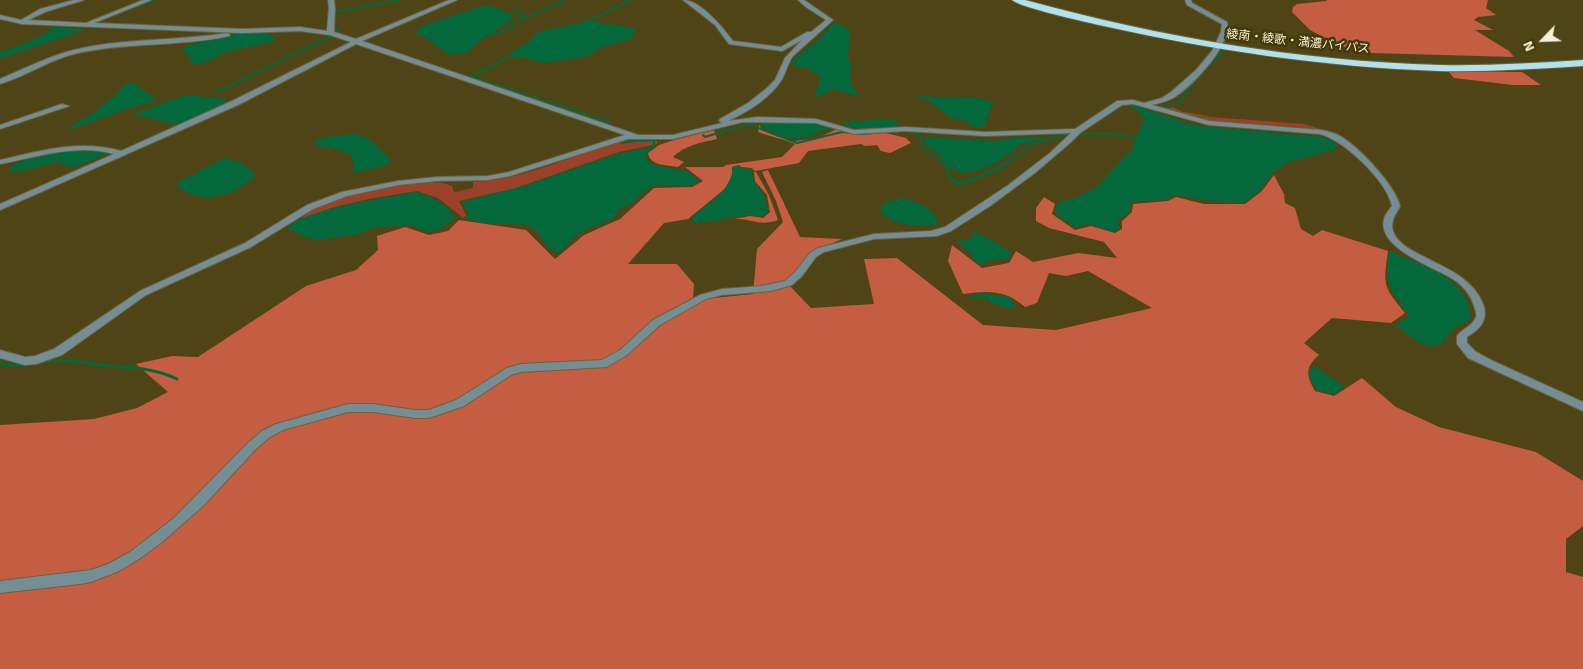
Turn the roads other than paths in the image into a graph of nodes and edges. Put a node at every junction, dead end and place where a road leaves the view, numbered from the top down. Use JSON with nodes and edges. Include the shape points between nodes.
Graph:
{"nodes":[{"id":1,"x":81,"y":0,"type":"edge"},
{"id":2,"x":148,"y":0,"type":"edge"},
{"id":3,"x":331,"y":0,"type":"edge"},
{"id":4,"x":454,"y":0,"type":"edge"},
{"id":5,"x":686,"y":0,"type":"edge"},
{"id":6,"x":801,"y":0,"type":"edge"},
{"id":7,"x":1016,"y":0,"type":"edge"},
{"id":8,"x":1030,"y":0,"type":"edge"},
{"id":9,"x":1188,"y":0,"type":"edge"},
{"id":10,"x":0,"y":18,"type":"edge"},
{"id":11,"x":22,"y":22,"type":"junction"},
{"id":12,"x":84,"y":25,"type":"junction"},
{"id":13,"x":242,"y":31,"type":"junction"},
{"id":14,"x":815,"y":32,"type":"junction"},
{"id":15,"x":331,"y":33,"type":"junction"},
{"id":16,"x":355,"y":42,"type":"junction"},
{"id":17,"x":1220,"y":44,"type":"junction"},
{"id":18,"x":1583,"y":58,"type":"edge"},
{"id":19,"x":1583,"y":63,"type":"edge"},
{"id":20,"x":0,"y":82,"type":"edge"},
{"id":21,"x":1145,"y":105,"type":"junction"},
{"id":22,"x":65,"y":106,"type":"dead end"},
{"id":23,"x":0,"y":127,"type":"edge"},
{"id":24,"x":708,"y":129,"type":"junction"},
{"id":25,"x":1077,"y":132,"type":"junction"},
{"id":26,"x":635,"y":136,"type":"junction"},
{"id":27,"x":120,"y":153,"type":"junction"},
{"id":28,"x":0,"y":162,"type":"edge"},
{"id":29,"x":0,"y":207,"type":"edge"},
{"id":30,"x":0,"y":354,"type":"edge"},
{"id":31,"x":1583,"y":407,"type":"edge"},
{"id":32,"x":0,"y":587,"type":"edge"}],
"edges":[{"from":1,"to":11,"type":"street","via":[[31,15]]},
{"from":2,"to":12,"type":"street"},
{"from":3,"to":15,"type":"street"},
{"from":4,"to":16,"type":"street"},
{"from":5,"to":14,"type":"street","via":[[717,24],[731,43],[782,49]]},
{"from":6,"to":14,"type":"street","via":[[830,20]]},
{"from":7,"to":17,"type":"highway","name":"綾南・綾歌・満濃バイパス","via":[[1116,26]]},
{"from":8,"to":17,"type":"highway","name":"綾南・綾歌・満濃バイパス","via":[[1118,23]]},
{"from":9,"to":17,"type":"street","via":[[1193,7],[1225,23]]},
{"from":10,"to":11,"type":"street"},
{"from":11,"to":12,"type":"street"},
{"from":12,"to":13,"type":"street"},
{"from":13,"to":15,"type":"street","via":[[300,29]]},
{"from":13,"to":20,"type":"street","via":[[209,39],[78,51]]},
{"from":14,"to":24,"type":"street","via":[[788,59],[777,83],[753,106]]},
{"from":15,"to":16,"type":"street"},
{"from":16,"to":26,"type":"street"},
{"from":16,"to":27,"type":"street","via":[[235,102]]},
{"from":17,"to":18,"type":"highway","name":"綾南・綾歌・満濃バイパス","via":[[1406,61],[1498,63]]},
{"from":17,"to":19,"type":"highway","name":"綾南・綾歌・満濃バイパス","via":[[1311,58],[1410,66],[1501,67]]},
{"from":17,"to":21,"type":"street","via":[[1217,51],[1173,95]]},
{"from":21,"to":25,"type":"street","via":[[1120,103]]},
{"from":21,"to":31,"type":"street","via":[[1210,123],[1321,132],[1334,136],[1368,163],[1394,196],[1396,206],[1387,225],[1394,241],[1404,250],[1458,278],[1474,294],[1481,318],[1462,336],[1466,350],[1489,364]]},
{"from":22,"to":23,"type":"street"},
{"from":24,"to":25,"type":"street","via":[[743,120],[765,119],[816,121],[854,132],[898,129],[985,134]]},
{"from":24,"to":26,"type":"street","via":[[673,137]]},
{"from":25,"to":32,"type":"street","via":[[1058,151],[945,232],[870,236],[818,251],[793,281],[760,291],[718,292],[704,296],[649,328],[627,351],[603,364],[521,368],[508,372],[460,403],[429,414],[348,408],[280,427],[252,446],[163,534],[114,568],[71,580]]},
{"from":26,"to":30,"type":"street","via":[[488,178],[419,180],[345,194],[299,213],[240,250],[143,293],[58,352],[25,361]]},
{"from":27,"to":28,"type":"street","via":[[97,147]]},
{"from":27,"to":29,"type":"street"}]}
